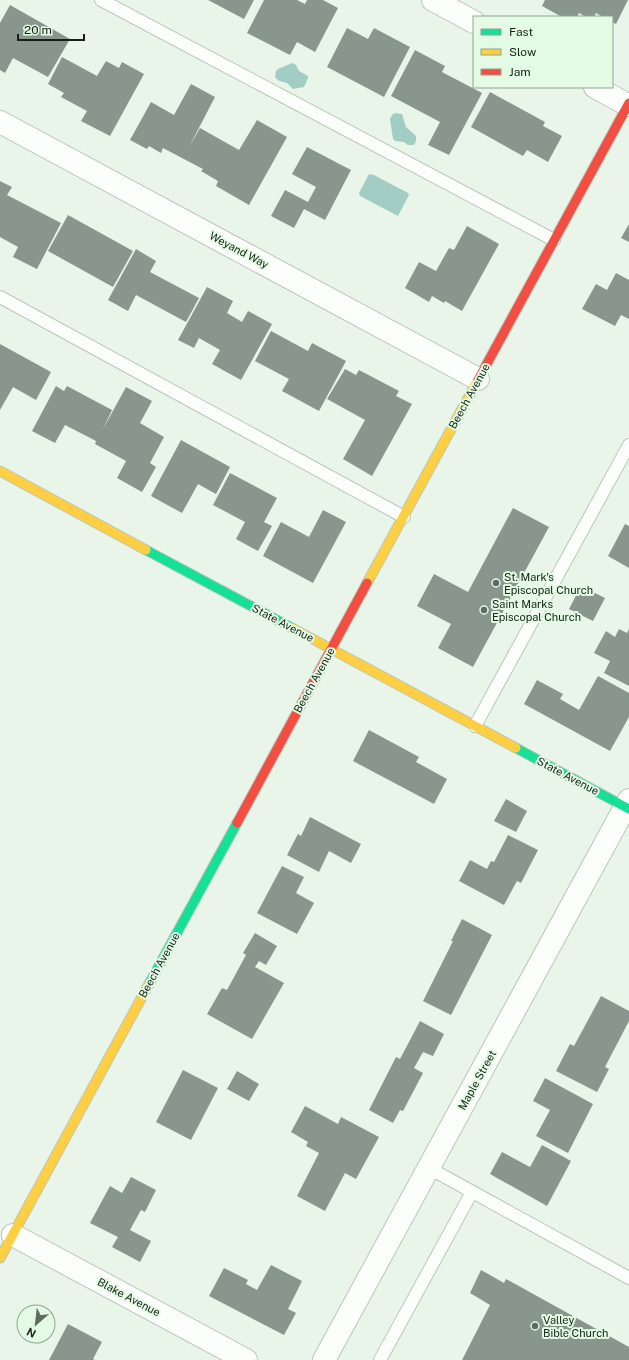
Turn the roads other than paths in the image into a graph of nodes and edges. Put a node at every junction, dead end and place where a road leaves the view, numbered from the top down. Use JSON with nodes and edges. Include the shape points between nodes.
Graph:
{"nodes":[{"id":1,"x":101,"y":0,"type":"edge"},
{"id":2,"x":433,"y":0,"type":"edge"},
{"id":3,"x":473,"y":21,"type":"edge"},
{"id":4,"x":597,"y":88,"type":"edge"},
{"id":5,"x":629,"y":104,"type":"edge"},
{"id":6,"x":0,"y":122,"type":"edge"},
{"id":7,"x":554,"y":240,"type":"junction"},
{"id":8,"x":0,"y":297,"type":"edge"},
{"id":9,"x":478,"y":379,"type":"junction"},
{"id":10,"x":629,"y":445,"type":"edge"},
{"id":11,"x":0,"y":471,"type":"edge"},
{"id":12,"x":404,"y":517,"type":"junction"},
{"id":13,"x":332,"y":649,"type":"junction"},
{"id":14,"x":475,"y":726,"type":"junction"},
{"id":15,"x":628,"y":805,"type":"edge"},
{"id":16,"x":429,"y":1168,"type":"junction"},
{"id":17,"x":472,"y":1192,"type":"junction"},
{"id":18,"x":12,"y":1235,"type":"junction"},
{"id":19,"x":0,"y":1258,"type":"edge"},
{"id":20,"x":629,"y":1278,"type":"edge"},
{"id":21,"x":246,"y":1360,"type":"edge"},
{"id":22,"x":324,"y":1360,"type":"edge"},
{"id":23,"x":380,"y":1360,"type":"edge"}],
"edges":[{"from":1,"to":7,"type":"lane"},
{"from":2,"to":3,"type":"street"},
{"from":4,"to":5,"type":"street"},
{"from":5,"to":7,"type":"street","name":"Beech Avenue"},
{"from":6,"to":9,"type":"street","name":"Weyand Way"},
{"from":7,"to":9,"type":"street","name":"Beech Avenue"},
{"from":8,"to":12,"type":"lane"},
{"from":9,"to":12,"type":"street","name":"Beech Avenue"},
{"from":10,"to":14,"type":"lane"},
{"from":11,"to":13,"type":"street","name":"State Avenue"},
{"from":12,"to":13,"type":"street","name":"Beech Avenue"},
{"from":13,"to":14,"type":"street","name":"State Avenue"},
{"from":13,"to":18,"type":"street","name":"Beech Avenue"},
{"from":14,"to":15,"type":"street","name":"State Avenue"},
{"from":15,"to":16,"type":"street","name":"Maple Street"},
{"from":16,"to":17,"type":"lane"},
{"from":16,"to":22,"type":"street","name":"Maple Street"},
{"from":17,"to":20,"type":"lane"},
{"from":17,"to":23,"type":"lane"},
{"from":18,"to":19,"type":"street","name":"Beech Avenue"},
{"from":18,"to":21,"type":"street","name":"Blake Avenue"}]}
